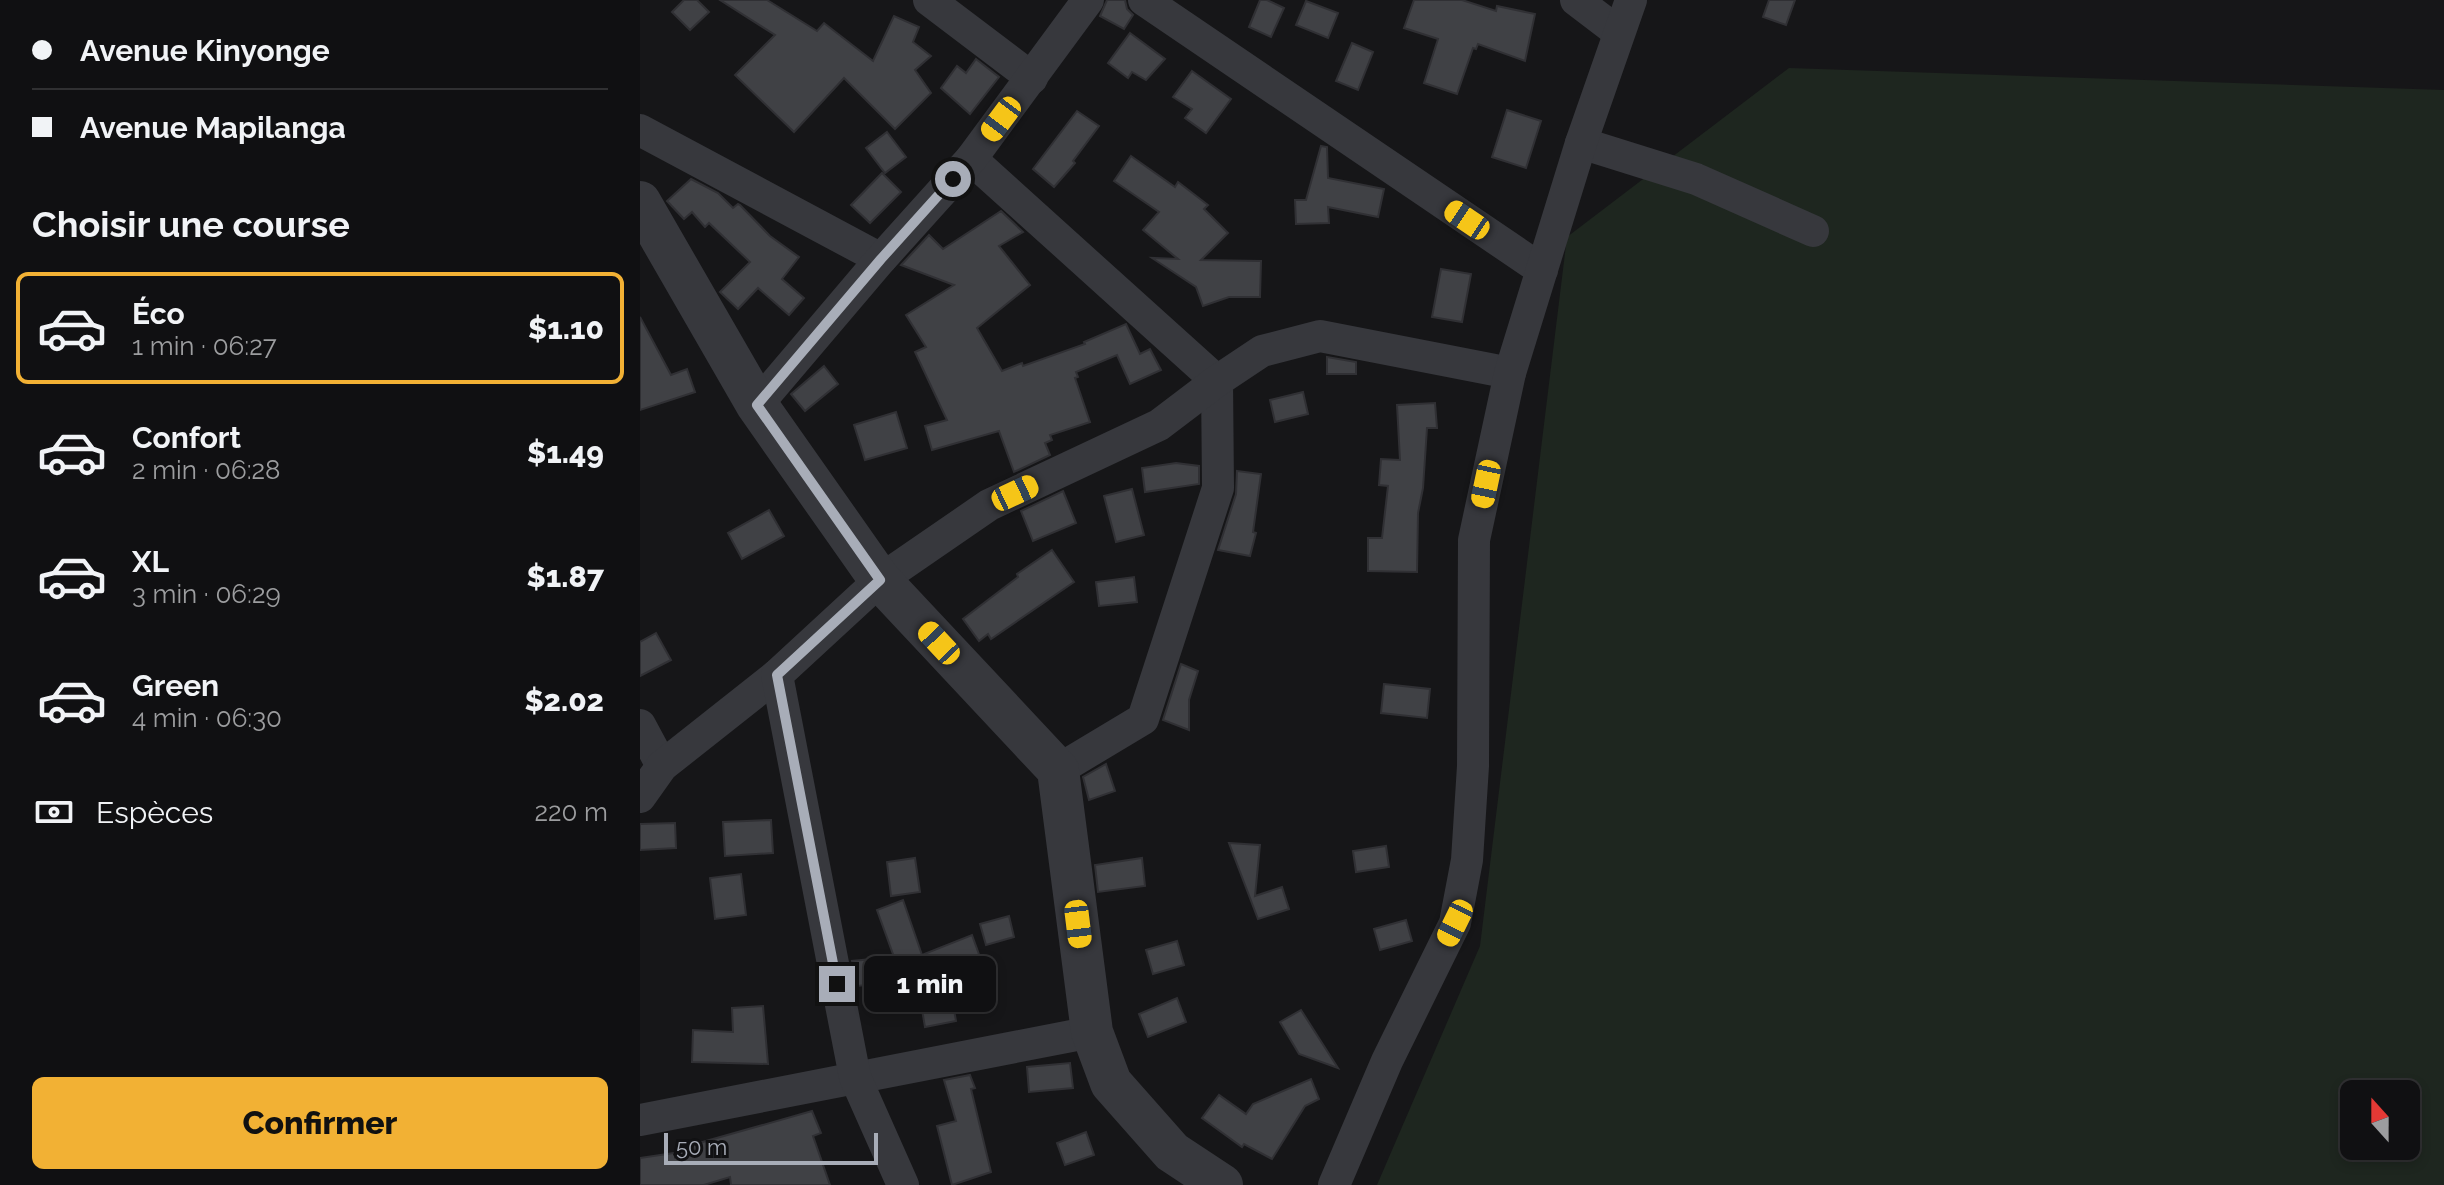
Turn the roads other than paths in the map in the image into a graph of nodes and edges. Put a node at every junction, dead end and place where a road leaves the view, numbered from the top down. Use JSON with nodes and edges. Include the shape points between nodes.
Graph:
{"nodes":[{"id":1,"x":929,"y":0,"type":"edge"},
{"id":2,"x":1088,"y":0,"type":"edge"},
{"id":3,"x":1144,"y":0,"type":"edge"},
{"id":4,"x":1576,"y":0,"type":"edge"},
{"id":5,"x":1631,"y":0,"type":"edge"},
{"id":6,"x":1618,"y":32,"type":"junction"},
{"id":7,"x":1032,"y":78,"type":"junction"},
{"id":8,"x":640,"y":130,"type":"edge"},
{"id":9,"x":1581,"y":143,"type":"junction"},
{"id":10,"x":971,"y":159,"type":"junction"},
{"id":11,"x":640,"y":202,"type":"edge"},
{"id":12,"x":1813,"y":231,"type":"dead end"},
{"id":13,"x":881,"y":259,"type":"junction"},
{"id":14,"x":1542,"y":270,"type":"junction"},
{"id":15,"x":1510,"y":373,"type":"junction"},
{"id":16,"x":1217,"y":381,"type":"junction"},
{"id":17,"x":757,"y":405,"type":"junction"},
{"id":18,"x":880,"y":580,"type":"junction"},
{"id":19,"x":777,"y":675,"type":"junction"},
{"id":20,"x":640,"y":725,"type":"edge"},
{"id":21,"x":662,"y":766,"type":"junction"},
{"id":22,"x":1058,"y":770,"type":"junction"},
{"id":23,"x":640,"y":797,"type":"edge"},
{"id":24,"x":1092,"y":1032,"type":"junction"},
{"id":25,"x":855,"y":1077,"type":"junction"},
{"id":26,"x":640,"y":1120,"type":"edge"},
{"id":27,"x":903,"y":1185,"type":"edge"},
{"id":28,"x":1222,"y":1185,"type":"edge"},
{"id":29,"x":1334,"y":1185,"type":"edge"}],
"edges":[{"from":1,"to":7,"type":"street"},
{"from":2,"to":7,"type":"street"},
{"from":3,"to":14,"type":"street"},
{"from":4,"to":6,"type":"street"},
{"from":5,"to":6,"type":"street"},
{"from":6,"to":9,"type":"street"},
{"from":7,"to":10,"type":"street"},
{"from":8,"to":13,"type":"street"},
{"from":9,"to":12,"type":"street","via":[[1696,179]]},
{"from":9,"to":14,"type":"street"},
{"from":10,"to":13,"type":"street"},
{"from":10,"to":16,"type":"street"},
{"from":11,"to":17,"type":"street"},
{"from":13,"to":17,"type":"street"},
{"from":14,"to":15,"type":"street"},
{"from":15,"to":16,"type":"street","via":[[1320,336],[1262,351]]},
{"from":15,"to":29,"type":"street","via":[[1474,540],[1473,766],[1467,860],[1455,923]]},
{"from":16,"to":18,"type":"street","via":[[1159,425],[989,505]]},
{"from":16,"to":22,"type":"street","via":[[1218,488],[1143,719]]},
{"from":17,"to":18,"type":"street"},
{"from":18,"to":19,"type":"street"},
{"from":18,"to":22,"type":"street"},
{"from":19,"to":21,"type":"street"},
{"from":19,"to":25,"type":"street"},
{"from":20,"to":21,"type":"street"},
{"from":21,"to":23,"type":"street"},
{"from":22,"to":24,"type":"street"},
{"from":24,"to":25,"type":"street"},
{"from":24,"to":28,"type":"street","via":[[1111,1083],[1172,1152]]},
{"from":25,"to":26,"type":"street"},
{"from":25,"to":27,"type":"street"}]}
